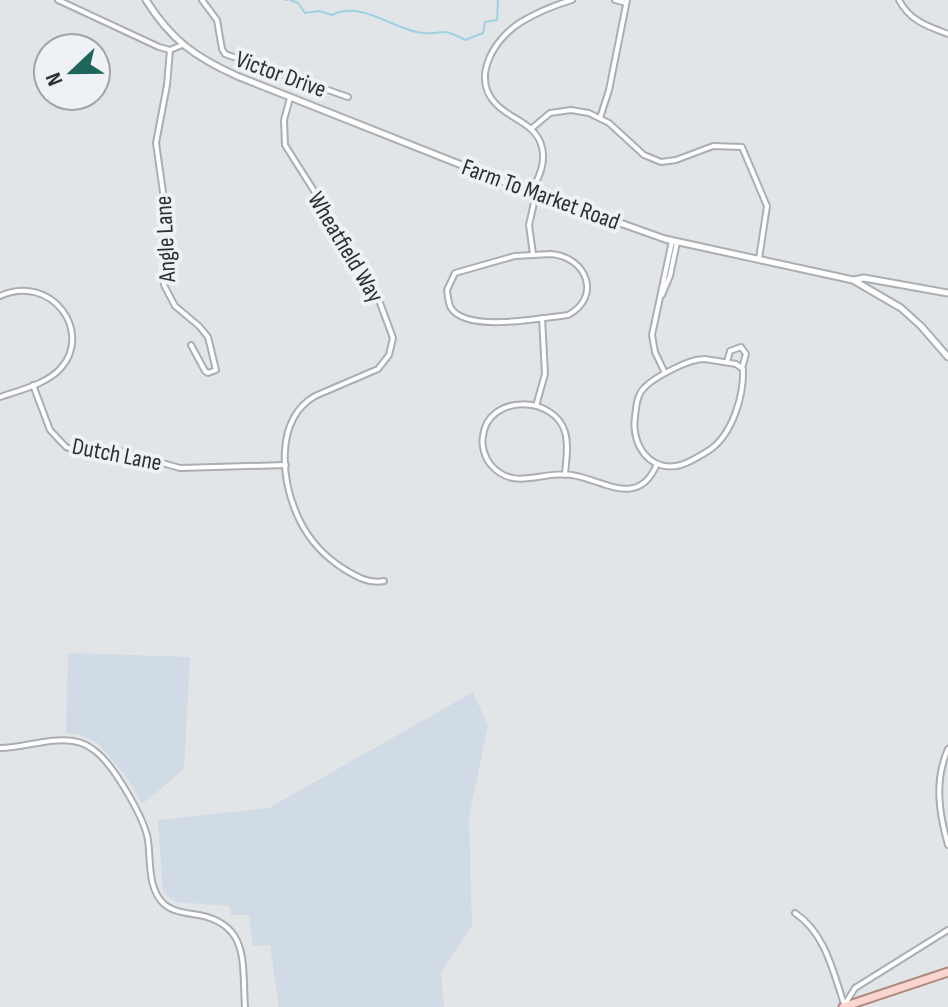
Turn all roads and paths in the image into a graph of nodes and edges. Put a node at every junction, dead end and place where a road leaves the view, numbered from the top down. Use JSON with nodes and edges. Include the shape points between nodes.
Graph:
{"nodes":[{"id":1,"x":61,"y":0,"type":"edge"},
{"id":2,"x":146,"y":0,"type":"edge"},
{"id":3,"x":202,"y":0,"type":"edge"},
{"id":4,"x":572,"y":0,"type":"edge"},
{"id":5,"x":615,"y":0,"type":"edge"},
{"id":6,"x":899,"y":0,"type":"edge"},
{"id":7,"x":626,"y":1,"type":"edge"},
{"id":8,"x":948,"y":34,"type":"edge"},
{"id":9,"x":182,"y":45,"type":"junction"},
{"id":10,"x":170,"y":50,"type":"junction"},
{"id":11,"x":348,"y":97,"type":"dead end"},
{"id":12,"x":290,"y":98,"type":"junction"},
{"id":13,"x":600,"y":118,"type":"junction"},
{"id":14,"x":531,"y":129,"type":"junction"},
{"id":15,"x":534,"y":192,"type":"junction"},
{"id":16,"x":675,"y":241,"type":"junction"},
{"id":17,"x":533,"y":254,"type":"junction"},
{"id":18,"x":759,"y":259,"type":"junction"},
{"id":19,"x":853,"y":280,"type":"junction"},
{"id":20,"x":948,"y":293,"type":"edge"},
{"id":21,"x":0,"y":296,"type":"edge"},
{"id":22,"x":542,"y":318,"type":"junction"},
{"id":23,"x":191,"y":345,"type":"dead end"},
{"id":24,"x":948,"y":357,"type":"edge"},
{"id":25,"x":727,"y":362,"type":"junction"},
{"id":26,"x":742,"y":368,"type":"junction"},
{"id":27,"x":665,"y":373,"type":"junction"},
{"id":28,"x":33,"y":385,"type":"junction"},
{"id":29,"x":0,"y":397,"type":"edge"},
{"id":30,"x":536,"y":406,"type":"junction"},
{"id":31,"x":657,"y":464,"type":"junction"},
{"id":32,"x":286,"y":465,"type":"junction"},
{"id":33,"x":565,"y":475,"type":"junction"},
{"id":34,"x":384,"y":581,"type":"dead end"},
{"id":35,"x":0,"y":748,"type":"edge"},
{"id":36,"x":948,"y":749,"type":"edge"},
{"id":37,"x":948,"y":845,"type":"edge"},
{"id":38,"x":795,"y":913,"type":"dead end"},
{"id":39,"x":948,"y":930,"type":"edge"},
{"id":40,"x":948,"y":972,"type":"edge"},
{"id":41,"x":245,"y":1007,"type":"edge"},
{"id":42,"x":844,"y":1007,"type":"edge"}],
"edges":[{"from":1,"to":10,"type":"street"},
{"from":2,"to":9,"type":"street","name":"Farm To Market Road"},
{"from":3,"to":11,"type":"street","name":"Victor Drive","via":[[217,20],[225,54]]},
{"from":4,"to":14,"type":"street","via":[[514,26],[495,46],[486,66],[491,99]]},
{"from":5,"to":7,"type":"street"},
{"from":6,"to":8,"type":"street","via":[[917,23]]},
{"from":7,"to":13,"type":"street"},
{"from":9,"to":10,"type":"street"},
{"from":9,"to":12,"type":"street","name":"Farm To Market Road"},
{"from":10,"to":23,"type":"street","name":"Angle Lane","via":[[156,143],[163,192],[164,285],[175,306],[208,337],[216,370],[205,371]]},
{"from":12,"to":15,"type":"street","name":"Farm To Market Road"},
{"from":12,"to":32,"type":"street","name":"Wheatfield Way","via":[[285,145],[373,284],[393,338],[378,369],[315,396],[299,409],[287,435]]},
{"from":13,"to":14,"type":"street","via":[[559,110]]},
{"from":13,"to":18,"type":"street","via":[[644,155],[661,162],[713,146],[743,147],[767,206]]},
{"from":14,"to":15,"type":"street","via":[[543,157]]},
{"from":15,"to":16,"type":"street","name":"Farm To Market Road"},
{"from":15,"to":17,"type":"street","via":[[529,225]]},
{"from":16,"to":18,"type":"street","name":"Farm To Market Road"},
{"from":16,"to":27,"type":"street","via":[[652,335]]},
{"from":17,"to":22,"type":"street","via":[[572,259],[586,286],[576,311]]},
{"from":17,"to":22,"type":"street","via":[[455,273],[447,290],[452,309],[465,318]]},
{"from":18,"to":19,"type":"street","name":"Farm To Market Road"},
{"from":19,"to":20,"type":"street"},
{"from":19,"to":24,"type":"street","name":"Farm To Market Road","via":[[901,308]]},
{"from":21,"to":28,"type":"street","via":[[23,290],[42,293],[67,319],[67,361],[53,376]]},
{"from":22,"to":30,"type":"street","via":[[545,374]]},
{"from":25,"to":26,"type":"street"},
{"from":25,"to":26,"type":"street","via":[[732,349],[741,347],[746,354]]},
{"from":25,"to":27,"type":"street","via":[[696,359]]},
{"from":26,"to":31,"type":"street","via":[[733,422],[721,441],[682,465]]},
{"from":27,"to":31,"type":"street","via":[[642,389],[633,426],[642,452]]},
{"from":28,"to":29,"type":"street"},
{"from":28,"to":32,"type":"street","name":"Dutch Lane","via":[[50,430],[79,452],[120,451],[180,468]]},
{"from":30,"to":33,"type":"street","via":[[552,413],[564,428]]},
{"from":30,"to":33,"type":"street","via":[[517,403],[496,413],[483,436],[488,462],[515,480]]},
{"from":31,"to":33,"type":"street","via":[[644,482],[622,489]]},
{"from":32,"to":34,"type":"street","name":"Wheatfield Way","via":[[294,507],[316,545],[355,575]]},
{"from":35,"to":41,"type":"street","via":[[74,741],[103,758],[145,830],[151,873],[164,904],[218,920],[235,936],[242,957]]},
{"from":36,"to":37,"type":"street","via":[[938,787]]},
{"from":38,"to":42,"type":"street","via":[[812,926],[823,945]]},
{"from":39,"to":42,"type":"street","via":[[855,988]]},
{"from":40,"to":42,"type":"main road"}]}
